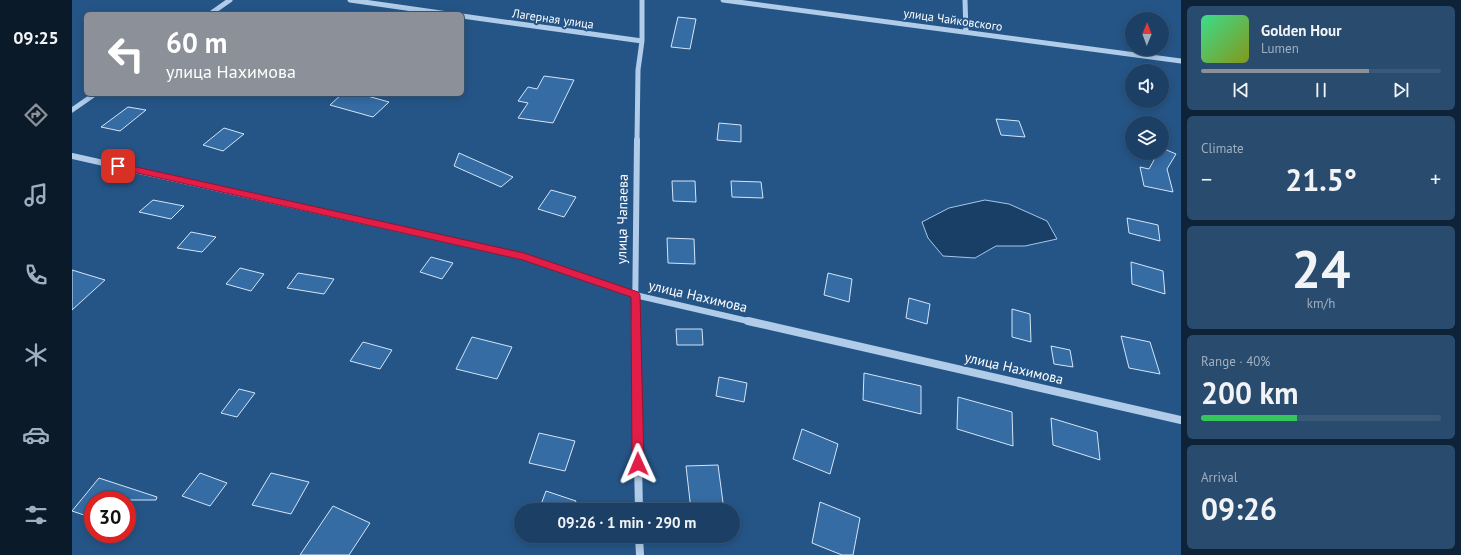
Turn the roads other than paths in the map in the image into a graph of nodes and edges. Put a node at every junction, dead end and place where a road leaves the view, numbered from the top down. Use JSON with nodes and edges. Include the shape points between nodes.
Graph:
{"nodes":[{"id":1,"x":230,"y":0,"type":"edge"},
{"id":2,"x":350,"y":0,"type":"edge"},
{"id":3,"x":642,"y":0,"type":"edge"},
{"id":4,"x":723,"y":0,"type":"edge"},
{"id":5,"x":965,"y":0,"type":"edge"},
{"id":6,"x":213,"y":12,"type":"edge"},
{"id":7,"x":434,"y":12,"type":"edge"},
{"id":8,"x":464,"y":16,"type":"edge"},
{"id":9,"x":966,"y":32,"type":"junction"},
{"id":10,"x":642,"y":41,"type":"junction"},
{"id":11,"x":1181,"y":61,"type":"edge"},
{"id":12,"x":91,"y":96,"type":"edge"},
{"id":13,"x":72,"y":110,"type":"edge"},
{"id":14,"x":72,"y":156,"type":"edge"},
{"id":15,"x":635,"y":295,"type":"junction"},
{"id":16,"x":1181,"y":420,"type":"edge"},
{"id":17,"x":639,"y":503,"type":"edge"},
{"id":18,"x":639,"y":543,"type":"edge"},
{"id":19,"x":640,"y":555,"type":"edge"}],
"edges":[{"from":1,"to":6,"type":"street"},
{"from":2,"to":7,"type":"street"},
{"from":3,"to":10,"type":"street","name":"улица Чапаева"},
{"from":4,"to":9,"type":"street","name":"улица Чайковского"},
{"from":5,"to":9,"type":"street"},
{"from":8,"to":10,"type":"street","name":"Лагерная улица"},
{"from":9,"to":11,"type":"street","name":"улица Чайковского"},
{"from":10,"to":15,"type":"street","name":"улица Чапаева","via":[[638,70]]},
{"from":12,"to":13,"type":"street"},
{"from":14,"to":15,"type":"street","name":"улица Нахимова","via":[[524,257]]},
{"from":15,"to":16,"type":"street","name":"улица Нахимова"},
{"from":15,"to":17,"type":"street","name":"улица Чапаева"},
{"from":18,"to":19,"type":"street"}]}
